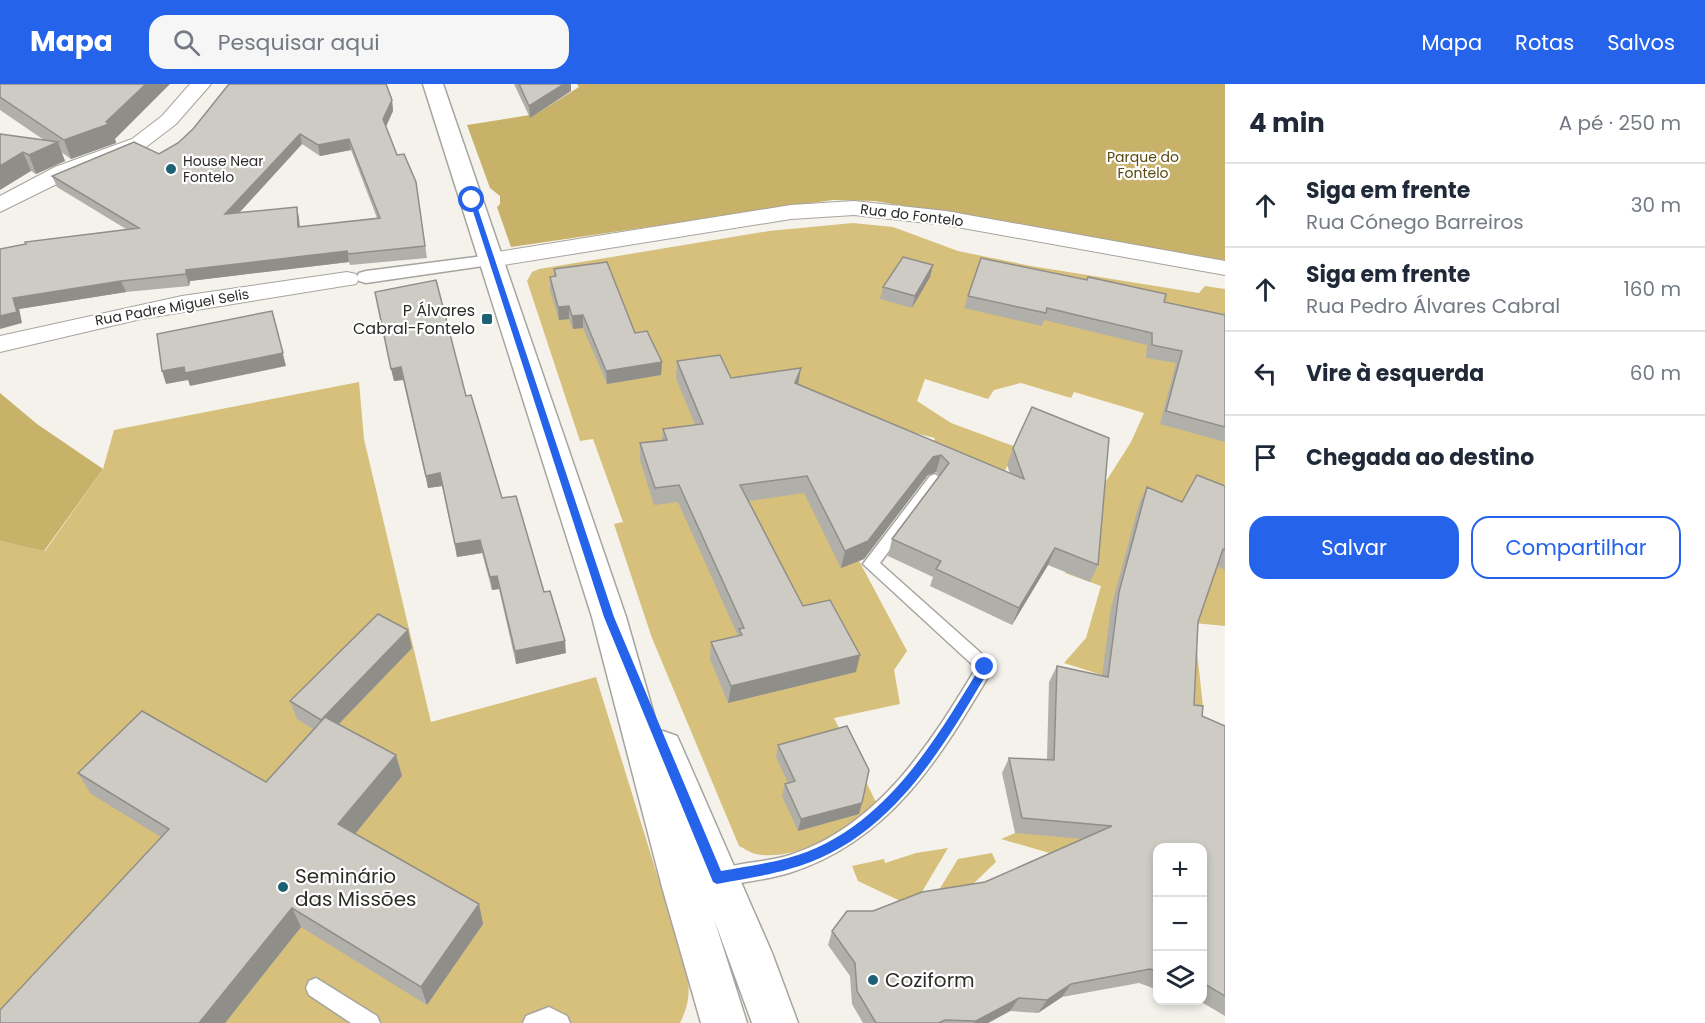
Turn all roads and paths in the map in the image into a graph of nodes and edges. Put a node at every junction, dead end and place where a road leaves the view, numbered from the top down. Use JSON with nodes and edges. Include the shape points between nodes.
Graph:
{"nodes":[{"id":1,"x":201,"y":84,"type":"edge"},
{"id":2,"x":433,"y":84,"type":"edge"},
{"id":3,"x":0,"y":205,"type":"edge"},
{"id":4,"x":491,"y":260,"type":"junction"},
{"id":5,"x":1225,"y":268,"type":"edge"},
{"id":6,"x":356,"y":278,"type":"joint"},
{"id":7,"x":0,"y":344,"type":"edge"},
{"id":8,"x":935,"y":479,"type":"edge"},
{"id":9,"x":609,"y":617,"type":"junction"},
{"id":10,"x":717,"y":878,"type":"junction"},
{"id":11,"x":707,"y":962,"type":"junction"},
{"id":12,"x":316,"y":988,"type":"dead end"},
{"id":13,"x":370,"y":1023,"type":"edge"},
{"id":14,"x":533,"y":1023,"type":"edge"},
{"id":15,"x":560,"y":1023,"type":"edge"},
{"id":16,"x":724,"y":1023,"type":"edge"},
{"id":17,"x":743,"y":1023,"type":"edge"},
{"id":18,"x":775,"y":1023,"type":"edge"}],
"edges":[{"from":1,"to":3,"type":"street","via":[[169,120],[138,143],[63,172]]},
{"from":2,"to":4,"type":"main road"},
{"from":4,"to":5,"type":"street","name":"Rua do Fontelo","via":[[791,212],[854,208],[946,218]]},
{"from":4,"to":6,"type":"street","name":"Rua Padre Miguel Selis"},
{"from":4,"to":9,"type":"main road"},
{"from":6,"to":7,"type":"street","name":"Rua Padre Miguel Selis","via":[[139,310]]},
{"from":8,"to":10,"type":"lane","via":[[872,564],[985,667],[941,738],[899,794],[868,824],[834,846],[790,863]]},
{"from":9,"to":10,"type":"main road"},
{"from":9,"to":11,"type":"main road"},
{"from":10,"to":18,"type":"main road"},
{"from":11,"to":16,"type":"main road"},
{"from":11,"to":17,"type":"main road"},
{"from":12,"to":13,"type":"lane"},
{"from":14,"to":15,"type":"lane","via":[[549,1017]]}]}
